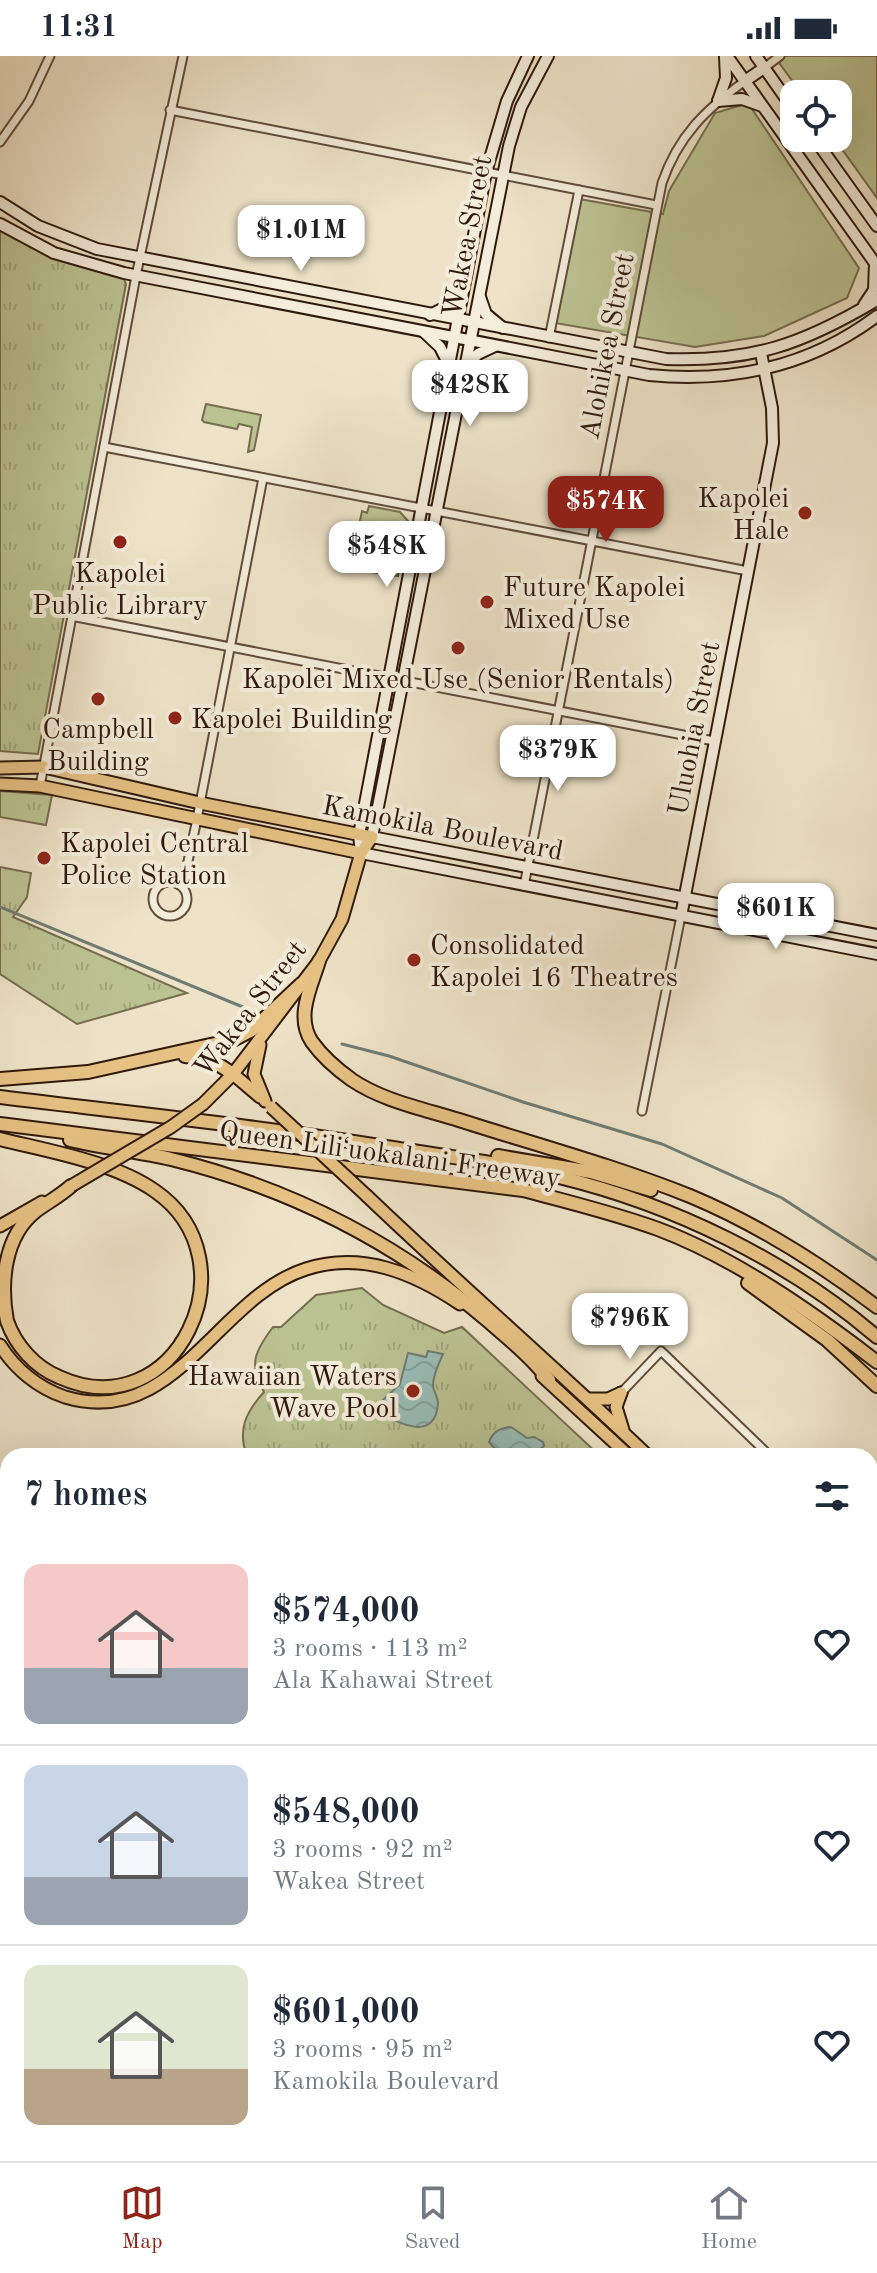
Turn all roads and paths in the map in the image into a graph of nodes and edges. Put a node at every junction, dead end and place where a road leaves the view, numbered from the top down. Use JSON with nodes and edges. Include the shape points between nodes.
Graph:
{"nodes":[{"id":1,"x":50,"y":56,"type":"edge"},
{"id":2,"x":183,"y":56,"type":"edge"},
{"id":3,"x":528,"y":56,"type":"edge"},
{"id":4,"x":548,"y":56,"type":"edge"},
{"id":5,"x":726,"y":56,"type":"edge"},
{"id":6,"x":756,"y":56,"type":"edge"},
{"id":7,"x":780,"y":56,"type":"edge"},
{"id":8,"x":764,"y":68,"type":"junction"},
{"id":9,"x":745,"y":81,"type":"junction"},
{"id":10,"x":780,"y":90,"type":"edge"},
{"id":11,"x":718,"y":101,"type":"junction"},
{"id":12,"x":763,"y":107,"type":"junction"},
{"id":13,"x":170,"y":110,"type":"junction"},
{"id":14,"x":0,"y":142,"type":"edge"},
{"id":15,"x":824,"y":152,"type":"edge"},
{"id":16,"x":486,"y":172,"type":"junction"},
{"id":17,"x":502,"y":175,"type":"junction"},
{"id":18,"x":579,"y":190,"type":"junction"},
{"id":19,"x":0,"y":202,"type":"edge"},
{"id":20,"x":656,"y":205,"type":"junction"},
{"id":21,"x":0,"y":224,"type":"edge"},
{"id":22,"x":877,"y":226,"type":"edge"},
{"id":23,"x":139,"y":258,"type":"junction"},
{"id":24,"x":876,"y":265,"type":"edge"},
{"id":25,"x":136,"y":276,"type":"junction"},
{"id":26,"x":462,"y":291,"type":"junction"},
{"id":27,"x":479,"y":291,"type":"junction"},
{"id":28,"x":877,"y":300,"type":"edge"},
{"id":29,"x":860,"y":310,"type":"junction"},
{"id":30,"x":430,"y":315,"type":"junction"},
{"id":31,"x":456,"y":320,"type":"junction"},
{"id":32,"x":873,"y":320,"type":"edge"},
{"id":33,"x":473,"y":323,"type":"junction"},
{"id":34,"x":504,"y":329,"type":"junction"},
{"id":35,"x":422,"y":331,"type":"junction"},
{"id":36,"x":453,"y":337,"type":"junction"},
{"id":37,"x":549,"y":338,"type":"junction"},
{"id":38,"x":470,"y":340,"type":"junction"},
{"id":39,"x":497,"y":345,"type":"junction"},
{"id":40,"x":628,"y":353,"type":"junction"},
{"id":41,"x":761,"y":353,"type":"junction"},
{"id":42,"x":448,"y":364,"type":"junction"},
{"id":43,"x":465,"y":368,"type":"junction"},
{"id":44,"x":765,"y":370,"type":"junction"},
{"id":45,"x":624,"y":371,"type":"junction"},
{"id":46,"x":104,"y":447,"type":"junction"},
{"id":47,"x":263,"y":478,"type":"junction"},
{"id":48,"x":420,"y":507,"type":"junction"},
{"id":49,"x":436,"y":511,"type":"junction"},
{"id":50,"x":591,"y":541,"type":"junction"},
{"id":51,"x":748,"y":571,"type":"junction"},
{"id":52,"x":71,"y":616,"type":"junction"},
{"id":53,"x":230,"y":647,"type":"junction"},
{"id":54,"x":387,"y":678,"type":"junction"},
{"id":55,"x":403,"y":681,"type":"junction"},
{"id":56,"x":559,"y":711,"type":"junction"},
{"id":57,"x":714,"y":741,"type":"junction"},
{"id":58,"x":44,"y":767,"type":"junction"},
{"id":59,"x":0,"y":768,"type":"edge"},
{"id":60,"x":0,"y":784,"type":"edge"},
{"id":61,"x":40,"y":786,"type":"junction"},
{"id":62,"x":200,"y":803,"type":"junction"},
{"id":63,"x":197,"y":819,"type":"junction"},
{"id":64,"x":359,"y":835,"type":"junction"},
{"id":65,"x":372,"y":837,"type":"junction"},
{"id":66,"x":361,"y":853,"type":"junction"},
{"id":67,"x":527,"y":868,"type":"junction"},
{"id":68,"x":177,"y":884,"type":"junction"},
{"id":69,"x":524,"y":886,"type":"junction"},
{"id":70,"x":685,"y":898,"type":"junction"},
{"id":71,"x":681,"y":916,"type":"junction"},
{"id":72,"x":877,"y":935,"type":"edge"},
{"id":73,"x":877,"y":954,"type":"edge"},
{"id":74,"x":319,"y":961,"type":"junction"},
{"id":75,"x":301,"y":984,"type":"junction"},
{"id":76,"x":263,"y":1036,"type":"junction"},
{"id":77,"x":169,"y":1056,"type":"junction"},
{"id":78,"x":233,"y":1074,"type":"junction"},
{"id":79,"x":0,"y":1079,"type":"edge"},
{"id":80,"x":0,"y":1097,"type":"edge"},
{"id":81,"x":268,"y":1104,"type":"junction"},
{"id":82,"x":642,"y":1111,"type":"dead end"},
{"id":83,"x":0,"y":1125,"type":"edge"},
{"id":84,"x":0,"y":1139,"type":"edge"},
{"id":85,"x":335,"y":1139,"type":"junction"},
{"id":86,"x":71,"y":1186,"type":"junction"},
{"id":87,"x":0,"y":1226,"type":"edge"},
{"id":88,"x":759,"y":1230,"type":"junction"},
{"id":89,"x":707,"y":1252,"type":"junction"},
{"id":90,"x":877,"y":1310,"type":"edge"},
{"id":91,"x":877,"y":1337,"type":"edge"},
{"id":92,"x":0,"y":1345,"type":"edge"},
{"id":93,"x":877,"y":1362,"type":"edge"},
{"id":94,"x":549,"y":1380,"type":"junction"},
{"id":95,"x":877,"y":1386,"type":"edge"},
{"id":96,"x":621,"y":1393,"type":"junction"},
{"id":97,"x":589,"y":1399,"type":"junction"},
{"id":98,"x":624,"y":1433,"type":"junction"},
{"id":99,"x":621,"y":1448,"type":"edge"},
{"id":100,"x":640,"y":1448,"type":"edge"},
{"id":101,"x":762,"y":1448,"type":"edge"}],
"edges":[{"from":1,"to":14,"type":"street","via":[[29,101]]},
{"from":2,"to":13,"type":"street"},
{"from":3,"to":16,"type":"street","name":"Wakea Street","via":[[507,101]]},
{"from":4,"to":17,"type":"street","name":"Wakea Street","via":[[521,107]]},
{"from":5,"to":9,"type":"street"},
{"from":5,"to":11,"type":"street"},
{"from":6,"to":8,"type":"street"},
{"from":7,"to":8,"type":"street"},
{"from":8,"to":9,"type":"street"},
{"from":8,"to":10,"type":"street"},
{"from":9,"to":11,"type":"street","name":"Alohikea Street"},
{"from":9,"to":12,"type":"street"},
{"from":11,"to":12,"type":"street","via":[[742,99]]},
{"from":11,"to":20,"type":"street","name":"Alohikea Street","via":[[679,143]]},
{"from":12,"to":24,"type":"street"},
{"from":13,"to":16,"type":"street"},
{"from":13,"to":23,"type":"street"},
{"from":15,"to":22,"type":"street"},
{"from":16,"to":17,"type":"street"},
{"from":16,"to":26,"type":"street","name":"Wakea Street"},
{"from":17,"to":18,"type":"street"},
{"from":17,"to":27,"type":"street","name":"Wakea Street"},
{"from":18,"to":20,"type":"street"},
{"from":18,"to":37,"type":"street"},
{"from":19,"to":23,"type":"street","via":[[67,239]]},
{"from":20,"to":40,"type":"street","name":"Alohikea Street"},
{"from":21,"to":25,"type":"street","via":[[54,253]]},
{"from":23,"to":25,"type":"street"},
{"from":23,"to":30,"type":"street"},
{"from":24,"to":29,"type":"street","via":[[874,290]]},
{"from":25,"to":35,"type":"street"},
{"from":25,"to":46,"type":"street"},
{"from":26,"to":30,"type":"street"},
{"from":26,"to":31,"type":"street","name":"Wakea Street"},
{"from":27,"to":33,"type":"street","name":"Wakea Street"},
{"from":27,"to":34,"type":"street","via":[[486,314]]},
{"from":28,"to":29,"type":"street"},
{"from":29,"to":41,"type":"street","via":[[819,333]]},
{"from":30,"to":31,"type":"street"},
{"from":31,"to":33,"type":"street"},
{"from":31,"to":36,"type":"street","name":"Wakea Street"},
{"from":32,"to":44,"type":"street","via":[[809,356]]},
{"from":33,"to":34,"type":"street"},
{"from":33,"to":38,"type":"street","name":"Wakea Street"},
{"from":34,"to":37,"type":"street"},
{"from":35,"to":36,"type":"street"},
{"from":35,"to":42,"type":"street","via":[[440,347]]},
{"from":36,"to":38,"type":"street"},
{"from":36,"to":42,"type":"street","name":"Wakea Street"},
{"from":37,"to":40,"type":"street"},
{"from":38,"to":39,"type":"street"},
{"from":38,"to":43,"type":"street","name":"Wakea Street"},
{"from":39,"to":43,"type":"street"},
{"from":39,"to":45,"type":"street"},
{"from":40,"to":41,"type":"street","via":[[704,360]]},
{"from":40,"to":45,"type":"street","name":"Alohikea Street"},
{"from":41,"to":44,"type":"street","name":"Uluohia Street"},
{"from":42,"to":48,"type":"street","name":"Wakea Street"},
{"from":43,"to":49,"type":"street","name":"Wakea Street"},
{"from":44,"to":45,"type":"street","via":[[702,378]]},
{"from":44,"to":51,"type":"street","name":"Uluohia Street","via":[[773,443]]},
{"from":45,"to":50,"type":"street","name":"Alohikea Street"},
{"from":46,"to":47,"type":"street"},
{"from":46,"to":52,"type":"street"},
{"from":47,"to":48,"type":"street"},
{"from":47,"to":53,"type":"street"},
{"from":48,"to":49,"type":"street"},
{"from":48,"to":54,"type":"street","name":"Wakea Street"},
{"from":49,"to":50,"type":"street"},
{"from":49,"to":55,"type":"street","name":"Wakea Street"},
{"from":50,"to":51,"type":"street"},
{"from":50,"to":56,"type":"street","name":"Alohikea Street"},
{"from":51,"to":57,"type":"street","name":"Uluohia Street"},
{"from":52,"to":53,"type":"street"},
{"from":52,"to":58,"type":"street"},
{"from":53,"to":54,"type":"street"},
{"from":53,"to":62,"type":"street"},
{"from":54,"to":55,"type":"street"},
{"from":54,"to":64,"type":"street","name":"Wakea Street"},
{"from":55,"to":56,"type":"street"},
{"from":55,"to":65,"type":"street","name":"Wakea Street"},
{"from":56,"to":57,"type":"street"},
{"from":56,"to":67,"type":"street","name":"Alohikea Street"},
{"from":57,"to":70,"type":"street","name":"Uluohia Street"},
{"from":58,"to":59,"type":"main road","name":"Kamokila Boulevard"},
{"from":58,"to":61,"type":"street"},
{"from":58,"to":62,"type":"main road","name":"Kamokila Boulevard"},
{"from":60,"to":61,"type":"main road","name":"Kamokila Boulevard"},
{"from":61,"to":63,"type":"main road","name":"Kamokila Boulevard"},
{"from":62,"to":63,"type":"street"},
{"from":62,"to":64,"type":"main road","name":"Kamokila Boulevard"},
{"from":63,"to":66,"type":"main road","name":"Kamokila Boulevard"},
{"from":63,"to":68,"type":"street","via":[[187,866]]},
{"from":64,"to":65,"type":"main road","name":"Kamokila Boulevard"},
{"from":64,"to":66,"type":"street","name":"Wakea Street"},
{"from":65,"to":66,"type":"main road","name":"Wakea Street"},
{"from":65,"to":67,"type":"street","name":"Kamokila Boulevard"},
{"from":66,"to":69,"type":"street","name":"Kamokila Boulevard"},
{"from":66,"to":74,"type":"main road","name":"Wakea Street","via":[[342,919]]},
{"from":67,"to":69,"type":"street","name":"Alohikea Street"},
{"from":67,"to":70,"type":"street","name":"Kamokila Boulevard"},
{"from":68,"to":68,"type":"street","via":[[166,883],[154,893],[155,908],[163,915],[179,914],[186,906]]},
{"from":69,"to":71,"type":"street","name":"Kamokila Boulevard"},
{"from":70,"to":71,"type":"street","name":"Uluohia Street"},
{"from":70,"to":72,"type":"street","name":"Kamokila Boulevard"},
{"from":71,"to":73,"type":"street","name":"Kamokila Boulevard"},
{"from":71,"to":82,"type":"street","name":"Uluohia Street"},
{"from":74,"to":75,"type":"main road","name":"Wakea Street"},
{"from":74,"to":88,"type":"highway","via":[[304,1011],[305,1027],[314,1045],[353,1081],[404,1103],[626,1172]]},
{"from":75,"to":76,"type":"main road","name":"Wakea Street"},
{"from":75,"to":77,"type":"highway","via":[[242,1036]]},
{"from":76,"to":78,"type":"main road","name":"Wakea Street"},
{"from":76,"to":81,"type":"main road","via":[[254,1074]]},
{"from":77,"to":78,"type":"highway","via":[[210,1059]]},
{"from":77,"to":79,"type":"highway","via":[[88,1072]]},
{"from":78,"to":81,"type":"main road"},
{"from":78,"to":86,"type":"main road","name":"Wakea Street","bridge":true,"via":[[171,1127]]},
{"from":80,"to":85,"type":"highway","name":"Queen Liliʻuokalani Freeway"},
{"from":81,"to":97,"type":"main road","bridge":true},
{"from":83,"to":89,"type":"highway","name":"Queen Liliʻuokalani Freeway","via":[[523,1190],[603,1210]]},
{"from":83,"to":94,"type":"highway","via":[[182,1162],[322,1212],[433,1276]]},
{"from":84,"to":86,"type":"highway","via":[[137,1180],[165,1198],[186,1224],[201,1265],[196,1315],[173,1355],[135,1380],[100,1386],[55,1376],[20,1346],[4,1314],[1,1279],[10,1246],[29,1217]]},
{"from":85,"to":88,"type":"highway","via":[[410,1144],[591,1172]]},
{"from":85,"to":91,"type":"highway","name":"Queen Liliʻuokalani Freeway","via":[[560,1177],[661,1209],[756,1254]]},
{"from":86,"to":87,"type":"main road","name":"Wakea Street"},
{"from":88,"to":90,"type":"highway","via":[[849,1286]]},
{"from":89,"to":93,"type":"highway","name":"Queen Liliʻuokalani Freeway","via":[[781,1294]]},
{"from":89,"to":95,"type":"highway","via":[[827,1340]]},
{"from":92,"to":94,"type":"main road","via":[[27,1376],[58,1394],[93,1402],[127,1398],[167,1379],[283,1279],[318,1266],[357,1261],[433,1286]]},
{"from":94,"to":99,"type":"main road"},
{"from":96,"to":97,"type":"main road"},
{"from":96,"to":98,"type":"main road","via":[[616,1407]]},
{"from":96,"to":101,"type":"street","via":[[661,1351]]},
{"from":97,"to":98,"type":"main road"},
{"from":98,"to":100,"type":"main road"}]}
